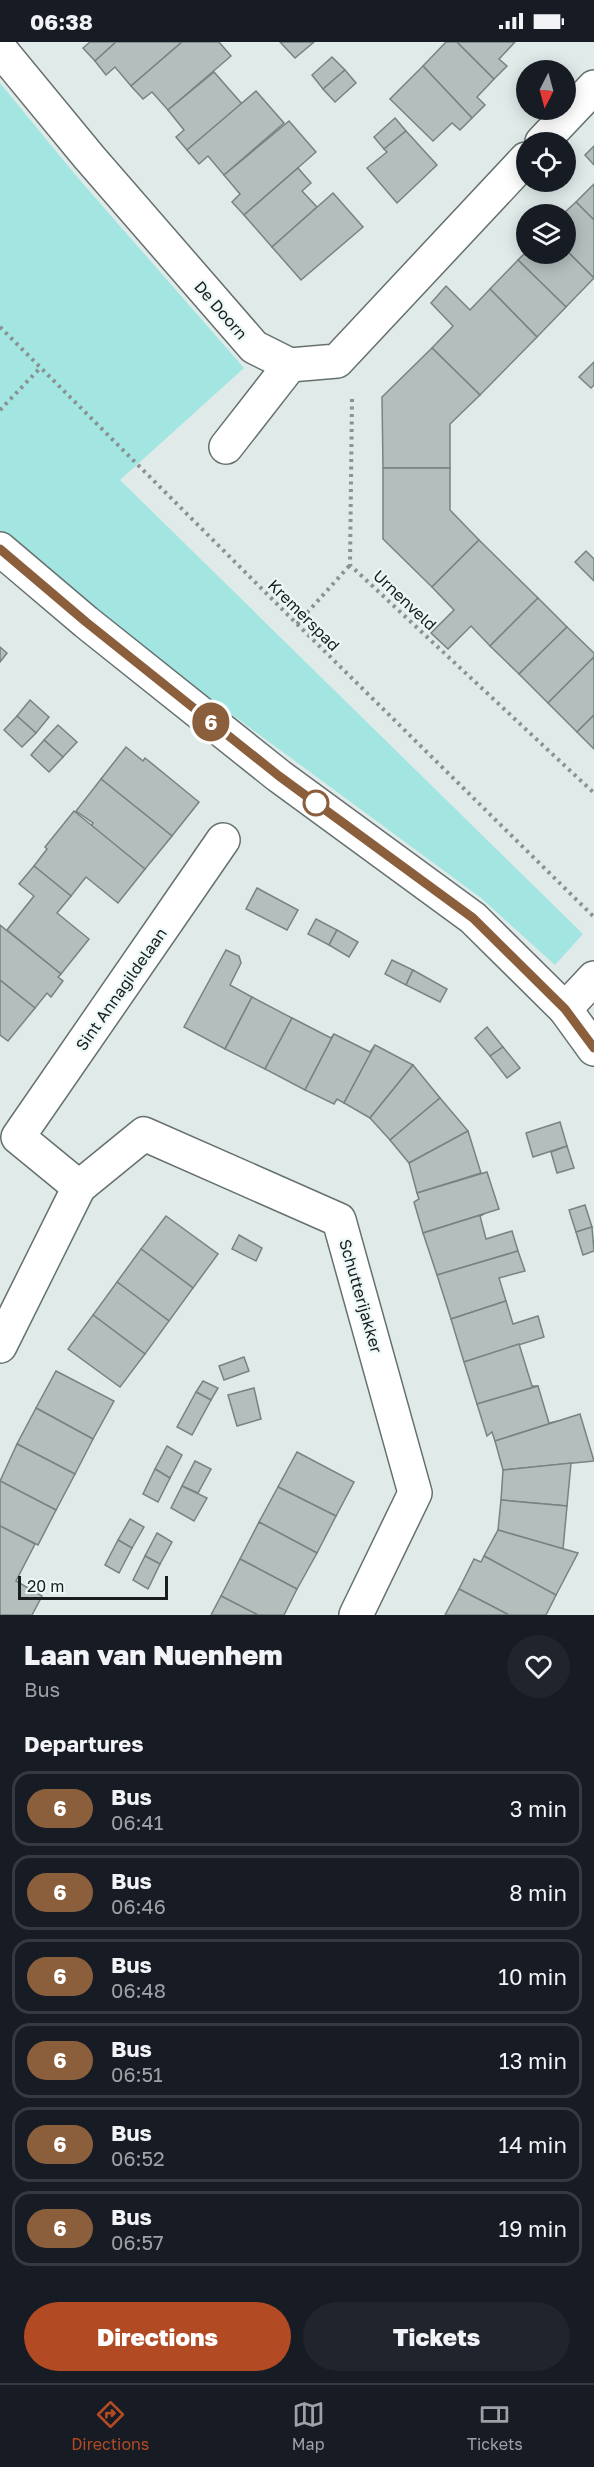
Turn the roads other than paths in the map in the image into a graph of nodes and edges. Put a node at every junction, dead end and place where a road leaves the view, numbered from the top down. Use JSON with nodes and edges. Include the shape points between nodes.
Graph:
{"nodes":[{"id":1,"x":0,"y":50,"type":"edge"},
{"id":2,"x":594,"y":87,"type":"edge"},
{"id":3,"x":551,"y":132,"type":"edge"},
{"id":4,"x":516,"y":170,"type":"edge"},
{"id":5,"x":290,"y":365,"type":"junction"},
{"id":6,"x":226,"y":447,"type":"dead end"},
{"id":7,"x":0,"y":549,"type":"edge"},
{"id":8,"x":223,"y":840,"type":"dead end"},
{"id":9,"x":594,"y":978,"type":"edge"},
{"id":10,"x":565,"y":1009,"type":"junction"},
{"id":11,"x":594,"y":1048,"type":"edge"},
{"id":12,"x":9,"y":1130,"type":"edge"},
{"id":13,"x":79,"y":1187,"type":"junction"},
{"id":14,"x":0,"y":1346,"type":"edge"},
{"id":15,"x":356,"y":1615,"type":"edge"}],
"edges":[{"from":1,"to":5,"type":"street","name":"De Doorn","via":[[254,347]]},
{"from":2,"to":3,"type":"street"},
{"from":4,"to":5,"type":"street","via":[[337,361]]},
{"from":5,"to":6,"type":"street"},
{"from":7,"to":10,"type":"street","via":[[270,769],[473,918]]},
{"from":8,"to":12,"type":"street","name":"Sint Annagildelaan"},
{"from":9,"to":10,"type":"street"},
{"from":10,"to":11,"type":"street"},
{"from":12,"to":13,"type":"street","name":"Sint Annagildelaan"},
{"from":13,"to":14,"type":"street"},
{"from":13,"to":15,"type":"street","name":"Schutterijakker","via":[[144,1134],[339,1220],[416,1493]]}]}
